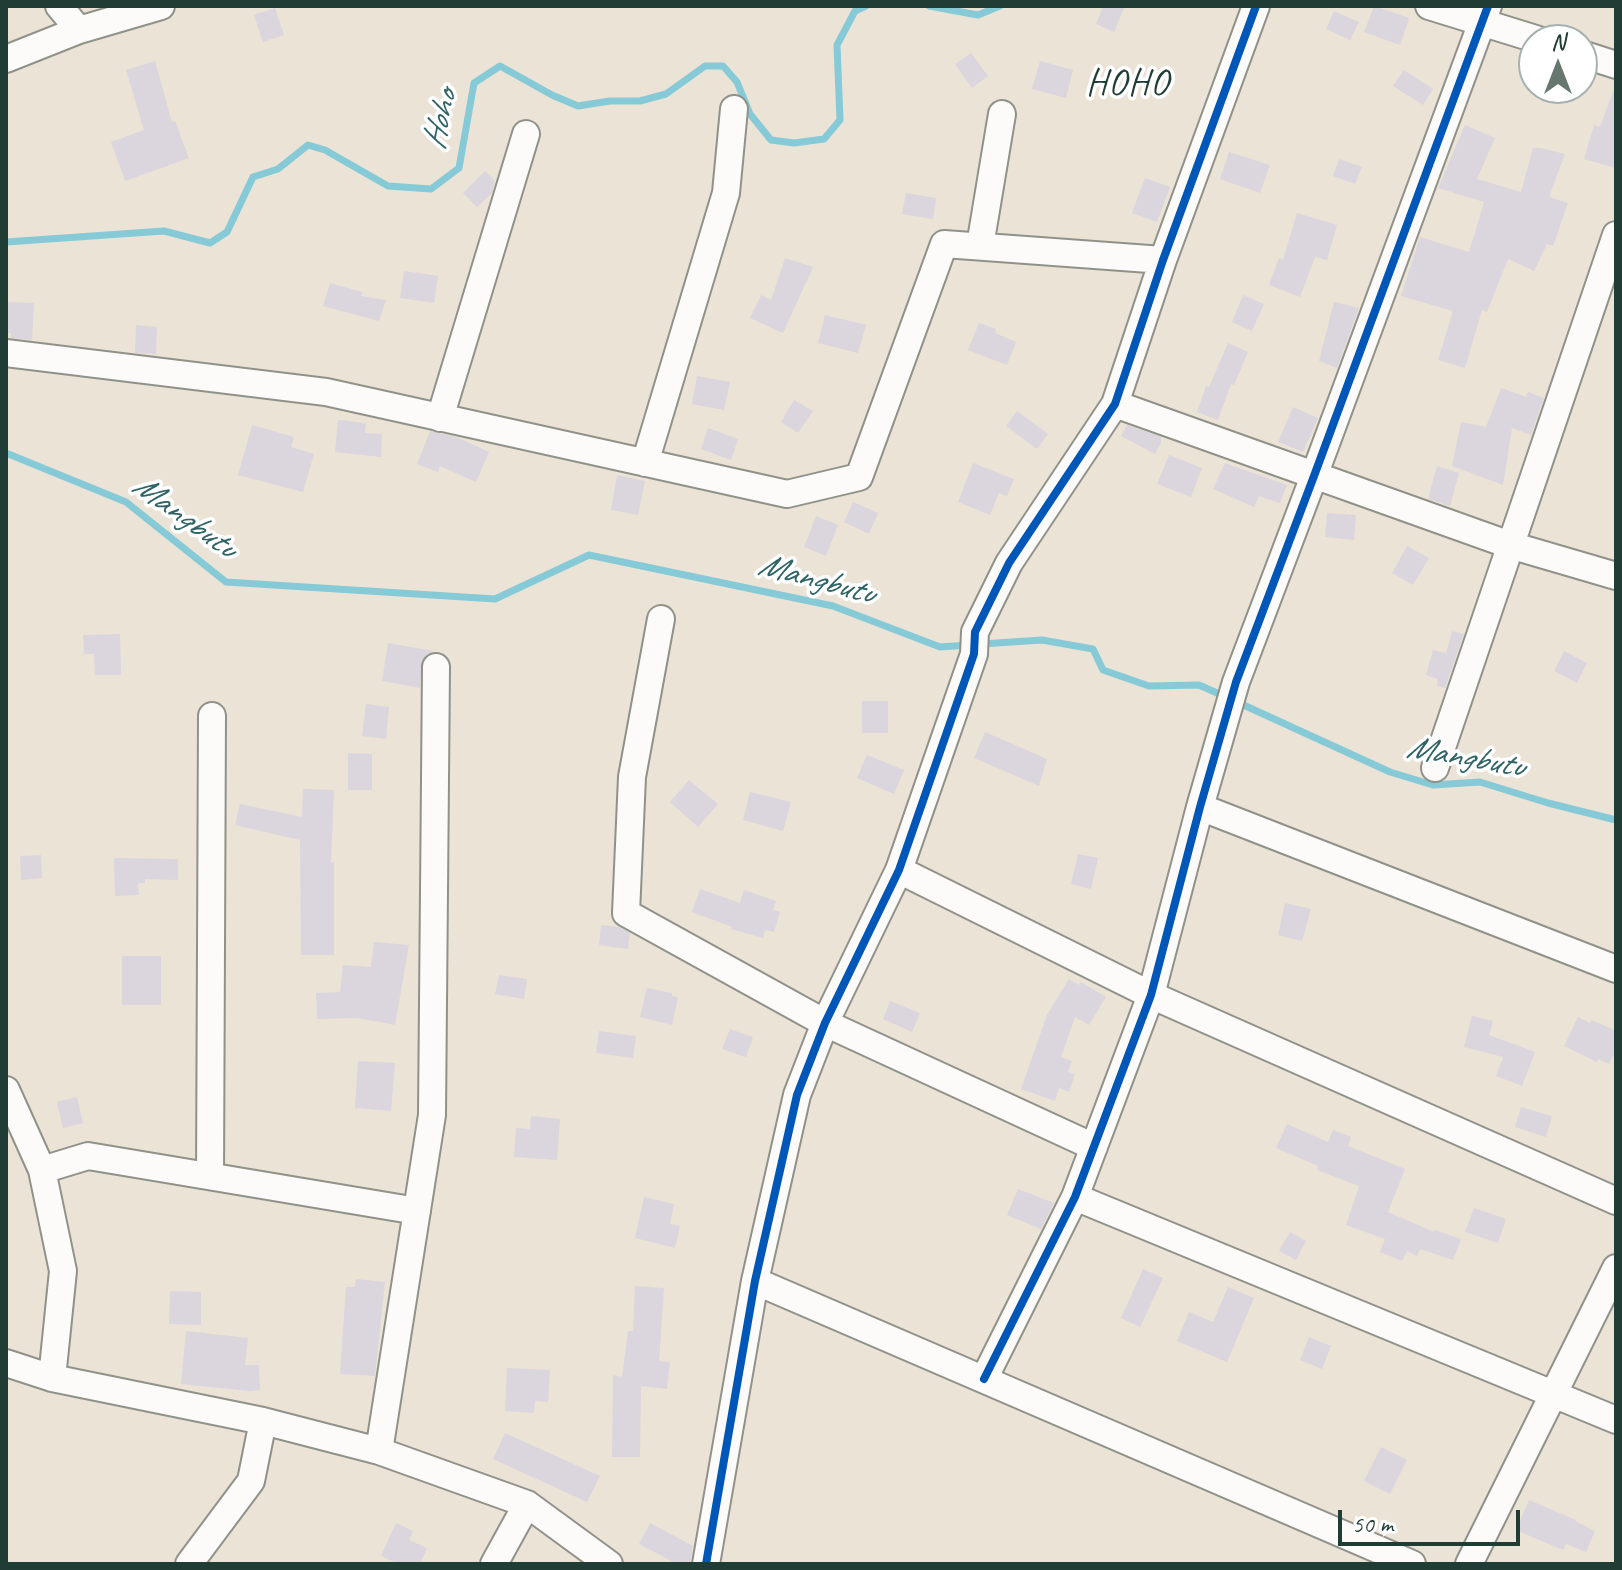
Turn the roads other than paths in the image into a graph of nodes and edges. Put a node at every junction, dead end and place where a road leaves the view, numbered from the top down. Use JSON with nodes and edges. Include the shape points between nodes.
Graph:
{"nodes":[{"id":1,"x":59,"y":6,"type":"edge"},
{"id":2,"x":161,"y":6,"type":"edge"},
{"id":3,"x":1256,"y":6,"type":"edge"},
{"id":4,"x":1429,"y":6,"type":"edge"},
{"id":5,"x":1485,"y":14,"type":"edge"},
{"id":6,"x":79,"y":30,"type":"junction"},
{"id":7,"x":1518,"y":30,"type":"edge"},
{"id":8,"x":6,"y":59,"type":"edge"},
{"id":9,"x":734,"y":109,"type":"dead end"},
{"id":10,"x":1002,"y":114,"type":"dead end"},
{"id":11,"x":526,"y":134,"type":"dead end"},
{"id":12,"x":1616,"y":235,"type":"edge"},
{"id":13,"x":980,"y":246,"type":"junction"},
{"id":14,"x":1163,"y":260,"type":"junction"},
{"id":15,"x":6,"y":353,"type":"edge"},
{"id":16,"x":1115,"y":404,"type":"junction"},
{"id":17,"x":440,"y":418,"type":"junction"},
{"id":18,"x":645,"y":463,"type":"junction"},
{"id":19,"x":1314,"y":476,"type":"junction"},
{"id":20,"x":1510,"y":545,"type":"junction"},
{"id":21,"x":1616,"y":576,"type":"edge"},
{"id":22,"x":661,"y":619,"type":"dead end"},
{"id":23,"x":436,"y":667,"type":"dead end"},
{"id":24,"x":212,"y":716,"type":"dead end"},
{"id":25,"x":1435,"y":768,"type":"dead end"},
{"id":26,"x":1200,"y":807,"type":"junction"},
{"id":27,"x":899,"y":870,"type":"junction"},
{"id":28,"x":1616,"y":969,"type":"edge"},
{"id":29,"x":1151,"y":995,"type":"junction"},
{"id":30,"x":825,"y":1023,"type":"junction"},
{"id":31,"x":6,"y":1090,"type":"edge"},
{"id":32,"x":1094,"y":1147,"type":"junction"},
{"id":33,"x":42,"y":1170,"type":"junction"},
{"id":34,"x":210,"y":1176,"type":"junction"},
{"id":35,"x":1075,"y":1197,"type":"junction"},
{"id":36,"x":1616,"y":1201,"type":"edge"},
{"id":37,"x":417,"y":1211,"type":"junction"},
{"id":38,"x":1616,"y":1268,"type":"edge"},
{"id":39,"x":755,"y":1281,"type":"junction"},
{"id":40,"x":6,"y":1363,"type":"edge"},
{"id":41,"x":52,"y":1378,"type":"junction"},
{"id":42,"x":984,"y":1379,"type":"junction"},
{"id":43,"x":1553,"y":1396,"type":"junction"},
{"id":44,"x":1616,"y":1420,"type":"edge"},
{"id":45,"x":263,"y":1421,"type":"junction"},
{"id":46,"x":379,"y":1451,"type":"junction"},
{"id":47,"x":527,"y":1504,"type":"junction"},
{"id":48,"x":189,"y":1564,"type":"edge"},
{"id":49,"x":494,"y":1564,"type":"edge"},
{"id":50,"x":609,"y":1564,"type":"edge"},
{"id":51,"x":706,"y":1564,"type":"edge"},
{"id":52,"x":1412,"y":1564,"type":"edge"},
{"id":53,"x":1469,"y":1564,"type":"edge"}],
"edges":[{"from":1,"to":6,"type":"street"},
{"from":2,"to":6,"type":"street"},
{"from":3,"to":14,"type":"street"},
{"from":4,"to":5,"type":"street"},
{"from":5,"to":7,"type":"street"},
{"from":5,"to":19,"type":"street"},
{"from":6,"to":8,"type":"street"},
{"from":9,"to":18,"type":"street","via":[[726,193]]},
{"from":10,"to":13,"type":"street"},
{"from":11,"to":17,"type":"street"},
{"from":12,"to":20,"type":"street"},
{"from":13,"to":14,"type":"street"},
{"from":13,"to":18,"type":"street","via":[[944,244],[859,477],[787,494]]},
{"from":14,"to":16,"type":"street"},
{"from":15,"to":17,"type":"street","via":[[326,392]]},
{"from":16,"to":19,"type":"street"},
{"from":16,"to":27,"type":"street","via":[[1009,563],[974,643]]},
{"from":17,"to":18,"type":"street"},
{"from":19,"to":20,"type":"street"},
{"from":19,"to":26,"type":"street","via":[[1236,682]]},
{"from":20,"to":21,"type":"street"},
{"from":20,"to":25,"type":"street"},
{"from":22,"to":30,"type":"street","via":[[632,777],[626,913]]},
{"from":23,"to":37,"type":"street","via":[[432,1115]]},
{"from":24,"to":34,"type":"street"},
{"from":26,"to":28,"type":"street"},
{"from":26,"to":29,"type":"street"},
{"from":27,"to":29,"type":"street"},
{"from":27,"to":30,"type":"street"},
{"from":29,"to":32,"type":"street"},
{"from":29,"to":36,"type":"street"},
{"from":30,"to":32,"type":"street"},
{"from":30,"to":39,"type":"street","via":[[797,1095]]},
{"from":31,"to":33,"type":"street"},
{"from":32,"to":35,"type":"street"},
{"from":33,"to":34,"type":"street","via":[[88,1156]]},
{"from":33,"to":41,"type":"street","via":[[63,1271]]},
{"from":34,"to":37,"type":"street"},
{"from":35,"to":42,"type":"street"},
{"from":35,"to":43,"type":"street"},
{"from":37,"to":46,"type":"street"},
{"from":38,"to":43,"type":"street"},
{"from":39,"to":42,"type":"street"},
{"from":39,"to":51,"type":"street"},
{"from":40,"to":41,"type":"street"},
{"from":41,"to":45,"type":"street"},
{"from":42,"to":52,"type":"street"},
{"from":43,"to":44,"type":"street"},
{"from":43,"to":53,"type":"street"},
{"from":45,"to":46,"type":"street"},
{"from":45,"to":48,"type":"street","via":[[251,1481]]},
{"from":46,"to":47,"type":"street"},
{"from":47,"to":49,"type":"street"},
{"from":47,"to":50,"type":"street"}]}
